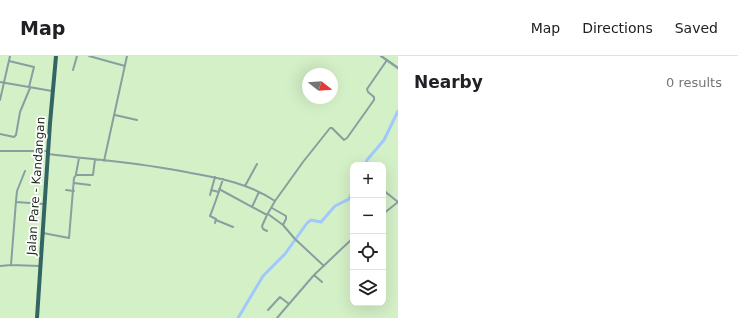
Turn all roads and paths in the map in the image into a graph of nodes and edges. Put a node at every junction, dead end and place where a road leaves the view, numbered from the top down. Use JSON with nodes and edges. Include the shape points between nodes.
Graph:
{"nodes":[{"id":1,"x":10,"y":56,"type":"edge"},
{"id":2,"x":56,"y":56,"type":"edge"},
{"id":3,"x":77,"y":56,"type":"edge"},
{"id":4,"x":89,"y":56,"type":"edge"},
{"id":5,"x":127,"y":56,"type":"edge"},
{"id":6,"x":381,"y":56,"type":"edge"},
{"id":7,"x":387,"y":60,"type":"junction"},
{"id":8,"x":9,"y":61,"type":"junction"},
{"id":9,"x":125,"y":66,"type":"junction"},
{"id":10,"x":398,"y":68,"type":"edge"},
{"id":11,"x":73,"y":70,"type":"dead end"},
{"id":12,"x":0,"y":82,"type":"edge"},
{"id":13,"x":4,"y":83,"type":"junction"},
{"id":14,"x":29,"y":88,"type":"junction"},
{"id":15,"x":53,"y":92,"type":"junction"},
{"id":16,"x":0,"y":100,"type":"edge"},
{"id":17,"x":115,"y":115,"type":"junction"},
{"id":18,"x":137,"y":120,"type":"dead end"},
{"id":19,"x":0,"y":134,"type":"edge"},
{"id":20,"x":0,"y":151,"type":"edge"},
{"id":21,"x":48,"y":152,"type":"junction"},
{"id":22,"x":79,"y":158,"type":"junction"},
{"id":23,"x":95,"y":160,"type":"junction"},
{"id":24,"x":104,"y":160,"type":"junction"},
{"id":25,"x":257,"y":164,"type":"dead end"},
{"id":26,"x":25,"y":171,"type":"dead end"},
{"id":27,"x":76,"y":175,"type":"junction"},
{"id":28,"x":215,"y":177,"type":"junction"},
{"id":29,"x":223,"y":179,"type":"junction"},
{"id":30,"x":74,"y":183,"type":"junction"},
{"id":31,"x":90,"y":185,"type":"dead end"},
{"id":32,"x":245,"y":186,"type":"junction"},
{"id":33,"x":66,"y":190,"type":"dead end"},
{"id":34,"x":211,"y":190,"type":"junction"},
{"id":35,"x":74,"y":191,"type":"junction"},
{"id":36,"x":219,"y":191,"type":"junction"},
{"id":37,"x":259,"y":192,"type":"junction"},
{"id":38,"x":386,"y":192,"type":"edge"},
{"id":39,"x":210,"y":195,"type":"dead end"},
{"id":40,"x":275,"y":201,"type":"junction"},
{"id":41,"x":16,"y":202,"type":"junction"},
{"id":42,"x":398,"y":202,"type":"edge"},
{"id":43,"x":44,"y":204,"type":"junction"},
{"id":44,"x":252,"y":207,"type":"junction"},
{"id":45,"x":272,"y":208,"type":"junction"},
{"id":46,"x":386,"y":212,"type":"edge"},
{"id":47,"x":267,"y":215,"type":"junction"},
{"id":48,"x":216,"y":220,"type":"junction"},
{"id":49,"x":215,"y":223,"type":"dead end"},
{"id":50,"x":283,"y":225,"type":"junction"},
{"id":51,"x":233,"y":227,"type":"dead end"},
{"id":52,"x":267,"y":231,"type":"dead end"},
{"id":53,"x":42,"y":233,"type":"junction"},
{"id":54,"x":350,"y":241,"type":"edge"},
{"id":55,"x":12,"y":265,"type":"junction"},
{"id":56,"x":0,"y":266,"type":"edge"},
{"id":57,"x":40,"y":266,"type":"junction"},
{"id":58,"x":324,"y":266,"type":"junction"},
{"id":59,"x":314,"y":275,"type":"junction"},
{"id":60,"x":322,"y":282,"type":"dead end"},
{"id":61,"x":290,"y":304,"type":"junction"},
{"id":62,"x":268,"y":310,"type":"dead end"},
{"id":63,"x":37,"y":318,"type":"edge"},
{"id":64,"x":277,"y":318,"type":"edge"}],
"edges":[{"from":1,"to":8,"type":"street"},
{"from":2,"to":15,"type":"main road","name":"Jalan Pare - Kandangan"},
{"from":3,"to":11,"type":"street"},
{"from":4,"to":9,"type":"street"},
{"from":5,"to":9,"type":"street"},
{"from":6,"to":7,"type":"street"},
{"from":7,"to":10,"type":"street"},
{"from":7,"to":40,"type":"street","via":[[367,88],[374,100],[346,139],[343,140],[330,128]]},
{"from":8,"to":13,"type":"street"},
{"from":8,"to":14,"type":"street","via":[[34,67]]},
{"from":9,"to":17,"type":"street"},
{"from":12,"to":13,"type":"street"},
{"from":13,"to":14,"type":"street"},
{"from":13,"to":16,"type":"street"},
{"from":14,"to":15,"type":"street"},
{"from":14,"to":19,"type":"street","via":[[20,112],[16,135],[14,137]]},
{"from":15,"to":21,"type":"main road","name":"Jalan Pare - Kandangan"},
{"from":17,"to":18,"type":"street"},
{"from":17,"to":24,"type":"street"},
{"from":20,"to":21,"type":"street"},
{"from":21,"to":22,"type":"street"},
{"from":21,"to":43,"type":"main road","name":"Jalan Pare - Kandangan"},
{"from":22,"to":23,"type":"street"},
{"from":22,"to":27,"type":"street"},
{"from":23,"to":24,"type":"street"},
{"from":23,"to":27,"type":"street","via":[[93,175]]},
{"from":24,"to":28,"type":"street"},
{"from":25,"to":32,"type":"street"},
{"from":26,"to":41,"type":"street"},
{"from":27,"to":30,"type":"street"},
{"from":28,"to":29,"type":"street"},
{"from":28,"to":34,"type":"street"},
{"from":29,"to":32,"type":"street"},
{"from":29,"to":36,"type":"street"},
{"from":30,"to":31,"type":"street"},
{"from":30,"to":35,"type":"street"},
{"from":32,"to":37,"type":"street"},
{"from":33,"to":35,"type":"street"},
{"from":34,"to":36,"type":"street"},
{"from":34,"to":39,"type":"street"},
{"from":35,"to":53,"type":"street","via":[[69,238]]},
{"from":36,"to":44,"type":"street"},
{"from":36,"to":48,"type":"street","via":[[210,216]]},
{"from":37,"to":40,"type":"street"},
{"from":37,"to":44,"type":"street"},
{"from":38,"to":42,"type":"street"},
{"from":40,"to":45,"type":"street"},
{"from":41,"to":43,"type":"street"},
{"from":41,"to":55,"type":"street"},
{"from":42,"to":46,"type":"street"},
{"from":43,"to":53,"type":"main road","name":"Jalan Pare - Kandangan"},
{"from":44,"to":47,"type":"street"},
{"from":45,"to":47,"type":"street"},
{"from":45,"to":50,"type":"street","via":[[286,216]]},
{"from":47,"to":50,"type":"street"},
{"from":47,"to":52,"type":"street","via":[[262,226]]},
{"from":48,"to":49,"type":"street"},
{"from":48,"to":51,"type":"street"},
{"from":50,"to":58,"type":"street"},
{"from":53,"to":57,"type":"main road","name":"Jalan Pare - Kandangan"},
{"from":54,"to":58,"type":"street"},
{"from":55,"to":56,"type":"street"},
{"from":55,"to":57,"type":"street"},
{"from":57,"to":63,"type":"main road","name":"Jalan Pare - Kandangan"},
{"from":58,"to":59,"type":"street"},
{"from":59,"to":60,"type":"street"},
{"from":59,"to":61,"type":"street"},
{"from":61,"to":62,"type":"street","via":[[280,297]]},
{"from":61,"to":64,"type":"street"}]}
